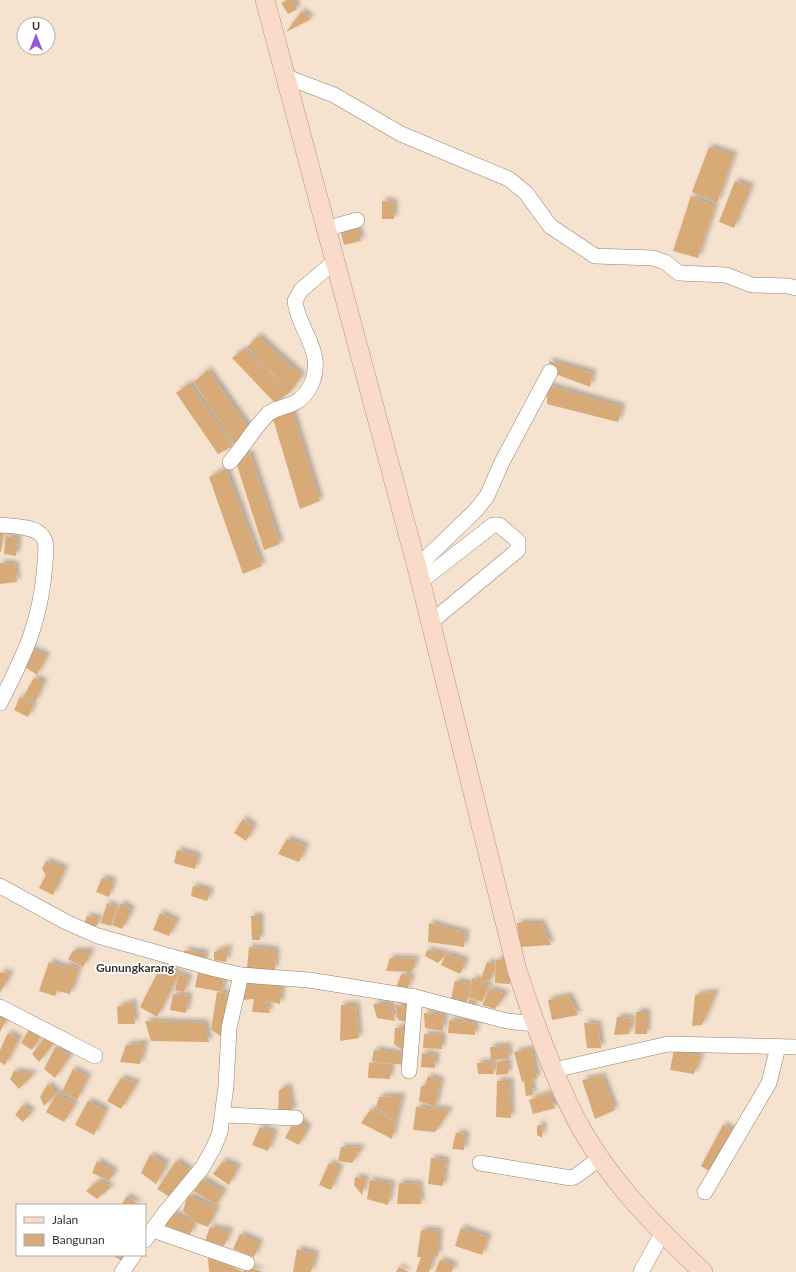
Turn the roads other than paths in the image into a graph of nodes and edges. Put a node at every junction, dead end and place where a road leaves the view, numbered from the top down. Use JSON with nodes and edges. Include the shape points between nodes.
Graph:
{"nodes":[{"id":1,"x":265,"y":0,"type":"edge"},
{"id":2,"x":284,"y":76,"type":"junction"},
{"id":3,"x":357,"y":220,"type":"dead end"},
{"id":4,"x":325,"y":229,"type":"junction"},
{"id":5,"x":334,"y":262,"type":"junction"},
{"id":6,"x":796,"y":288,"type":"edge"},
{"id":7,"x":550,"y":372,"type":"dead end"},
{"id":8,"x":230,"y":462,"type":"dead end"},
{"id":9,"x":0,"y":524,"type":"edge"},
{"id":10,"x":419,"y":575,"type":"junction"},
{"id":11,"x":431,"y":622,"type":"junction"},
{"id":12,"x":0,"y":703,"type":"edge"},
{"id":13,"x":0,"y":886,"type":"edge"},
{"id":14,"x":241,"y":975,"type":"junction"},
{"id":15,"x":414,"y":997,"type":"junction"},
{"id":16,"x":0,"y":1007,"type":"edge"},
{"id":17,"x":535,"y":1024,"type":"junction"},
{"id":18,"x":778,"y":1047,"type":"junction"},
{"id":19,"x":796,"y":1047,"type":"edge"},
{"id":20,"x":96,"y":1056,"type":"dead end"},
{"id":21,"x":554,"y":1070,"type":"junction"},
{"id":22,"x":409,"y":1071,"type":"dead end"},
{"id":23,"x":223,"y":1115,"type":"junction"},
{"id":24,"x":296,"y":1118,"type":"dead end"},
{"id":25,"x":600,"y":1158,"type":"junction"},
{"id":26,"x":480,"y":1163,"type":"dead end"},
{"id":27,"x":705,"y":1192,"type":"dead end"},
{"id":28,"x":662,"y":1234,"type":"junction"},
{"id":29,"x":149,"y":1235,"type":"edge"},
{"id":30,"x":133,"y":1256,"type":"edge"},
{"id":31,"x":247,"y":1263,"type":"dead end"},
{"id":32,"x":122,"y":1272,"type":"edge"},
{"id":33,"x":641,"y":1272,"type":"edge"},
{"id":34,"x":702,"y":1272,"type":"edge"}],
"edges":[{"from":1,"to":2,"type":"main road"},
{"from":2,"to":4,"type":"main road"},
{"from":2,"to":6,"type":"street","via":[[334,96],[401,134],[509,179],[526,193],[550,226],[595,256],[654,258],[665,262],[680,273],[726,275],[752,285]]},
{"from":3,"to":4,"type":"street"},
{"from":4,"to":5,"type":"main road"},
{"from":5,"to":8,"type":"street","via":[[301,290],[295,301],[297,313],[315,358],[315,374],[310,387],[304,396],[294,403],[268,414]]},
{"from":5,"to":10,"type":"main road"},
{"from":7,"to":10,"type":"street","via":[[502,462],[487,496]]},
{"from":9,"to":12,"type":"street","via":[[39,533],[44,539],[45,556],[36,622],[17,671]]},
{"from":10,"to":11,"type":"main road"},
{"from":10,"to":11,"type":"street","via":[[493,525],[499,525],[518,541],[518,550]]},
{"from":11,"to":17,"type":"main road","via":[[517,970]]},
{"from":13,"to":14,"type":"street","via":[[66,922],[98,936]]},
{"from":14,"to":15,"type":"street","via":[[309,980]]},
{"from":14,"to":23,"type":"street","via":[[229,1028]]},
{"from":15,"to":17,"type":"street","via":[[507,1021]]},
{"from":15,"to":22,"type":"street"},
{"from":16,"to":20,"type":"street"},
{"from":17,"to":21,"type":"main road"},
{"from":18,"to":19,"type":"street"},
{"from":18,"to":21,"type":"street","via":[[668,1044]]},
{"from":18,"to":27,"type":"street","via":[[769,1083]]},
{"from":21,"to":25,"type":"main road","via":[[569,1106]]},
{"from":23,"to":24,"type":"street"},
{"from":23,"to":29,"type":"street","via":[[220,1132],[208,1158]]},
{"from":25,"to":26,"type":"street","via":[[571,1178]]},
{"from":25,"to":28,"type":"main road","via":[[630,1198]]},
{"from":28,"to":33,"type":"street"},
{"from":28,"to":34,"type":"main road"},
{"from":29,"to":31,"type":"street"},
{"from":30,"to":32,"type":"street"}]}
